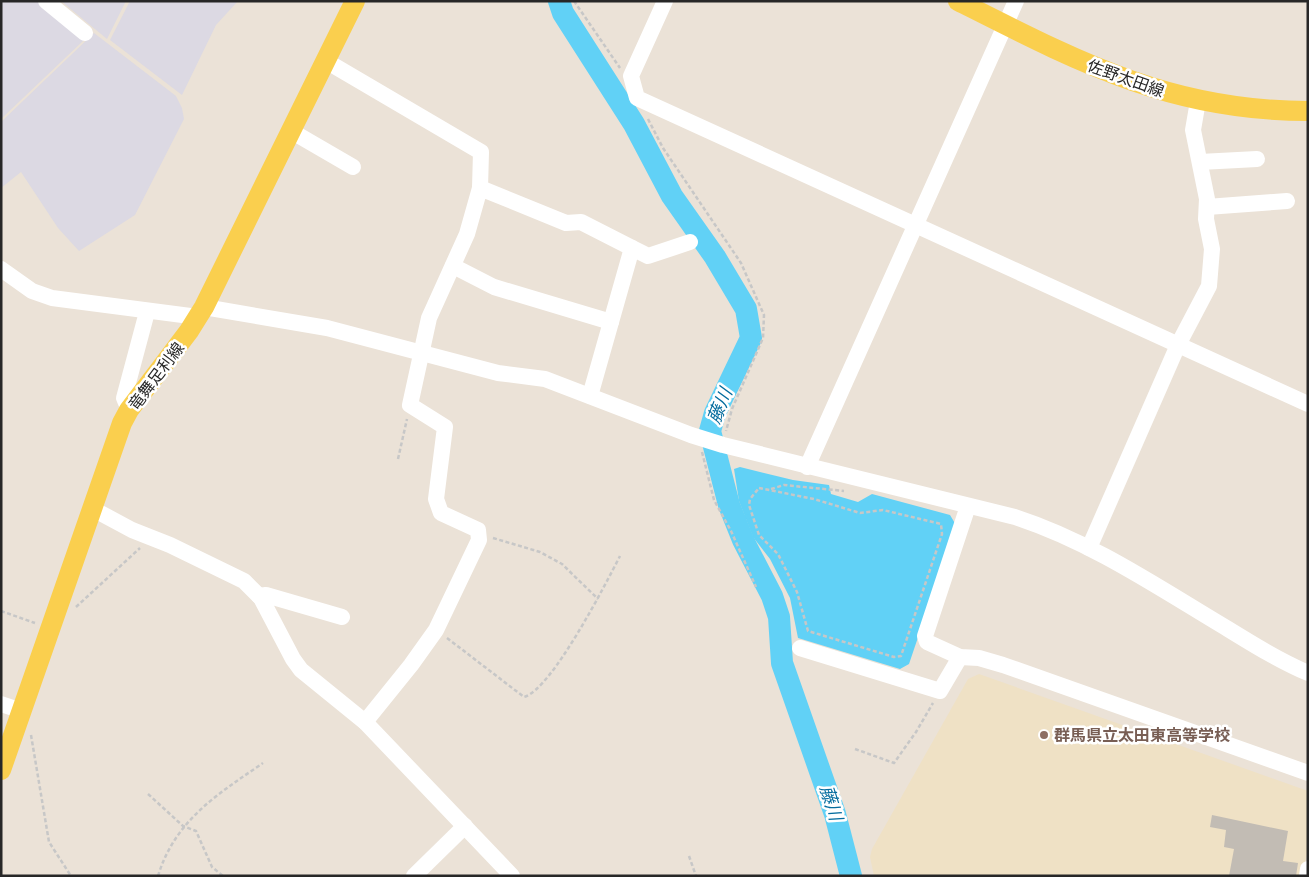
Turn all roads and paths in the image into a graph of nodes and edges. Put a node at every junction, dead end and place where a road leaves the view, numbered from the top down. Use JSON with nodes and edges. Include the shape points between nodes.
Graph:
{"nodes":[{"id":1,"x":46,"y":1,"type":"edge"},
{"id":2,"x":355,"y":1,"type":"edge"},
{"id":3,"x":574,"y":1,"type":"edge"},
{"id":4,"x":665,"y":1,"type":"edge"},
{"id":5,"x":958,"y":1,"type":"edge"},
{"id":6,"x":1016,"y":1,"type":"edge"},
{"id":7,"x":1006,"y":25,"type":"junction"},
{"id":8,"x":85,"y":33,"type":"dead end"},
{"id":9,"x":326,"y":60,"type":"junction"},
{"id":10,"x":631,"y":76,"type":"junction"},
{"id":11,"x":636,"y":98,"type":"junction"},
{"id":12,"x":1198,"y":101,"type":"junction"},
{"id":13,"x":1308,"y":112,"type":"edge"},
{"id":14,"x":291,"y":132,"type":"junction"},
{"id":15,"x":1257,"y":160,"type":"dead end"},
{"id":16,"x":1200,"y":162,"type":"junction"},
{"id":17,"x":353,"y":167,"type":"dead end"},
{"id":18,"x":480,"y":188,"type":"junction"},
{"id":19,"x":1287,"y":201,"type":"dead end"},
{"id":20,"x":1207,"y":207,"type":"junction"},
{"id":21,"x":914,"y":226,"type":"junction"},
{"id":22,"x":690,"y":242,"type":"dead end"},
{"id":23,"x":632,"y":248,"type":"junction"},
{"id":24,"x":453,"y":266,"type":"junction"},
{"id":25,"x":1,"y":269,"type":"edge"},
{"id":26,"x":147,"y":312,"type":"junction"},
{"id":27,"x":201,"y":312,"type":"junction"},
{"id":28,"x":611,"y":322,"type":"junction"},
{"id":29,"x":1178,"y":345,"type":"junction"},
{"id":30,"x":420,"y":354,"type":"junction"},
{"id":31,"x":590,"y":396,"type":"junction"},
{"id":32,"x":1308,"y":404,"type":"edge"},
{"id":33,"x":410,"y":405,"type":"junction"},
{"id":34,"x":129,"y":410,"type":"junction"},
{"id":35,"x":699,"y":438,"type":"junction"},
{"id":36,"x":721,"y":444,"type":"junction"},
{"id":37,"x":398,"y":459,"type":"dead end"},
{"id":38,"x":807,"y":467,"type":"junction"},
{"id":39,"x":769,"y":490,"type":"junction"},
{"id":40,"x":849,"y":492,"type":"dead end"},
{"id":41,"x":968,"y":506,"type":"junction"},
{"id":42,"x":91,"y":508,"type":"junction"},
{"id":43,"x":480,"y":534,"type":"junction"},
{"id":44,"x":147,"y":536,"type":"junction"},
{"id":45,"x":1089,"y":548,"type":"junction"},
{"id":46,"x":620,"y":556,"type":"dead end"},
{"id":47,"x":756,"y":587,"type":"dead end"},
{"id":48,"x":259,"y":596,"type":"junction"},
{"id":49,"x":598,"y":599,"type":"junction"},
{"id":50,"x":1,"y":611,"type":"edge"},
{"id":51,"x":342,"y":617,"type":"dead end"},
{"id":52,"x":53,"y":622,"type":"junction"},
{"id":53,"x":436,"y":630,"type":"junction"},
{"id":54,"x":800,"y":648,"type":"dead end"},
{"id":55,"x":960,"y":657,"type":"junction"},
{"id":56,"x":1308,"y":673,"type":"edge"},
{"id":57,"x":940,"y":691,"type":"junction"},
{"id":58,"x":1,"y":704,"type":"edge"},
{"id":59,"x":22,"y":711,"type":"junction"},
{"id":60,"x":365,"y":722,"type":"junction"},
{"id":61,"x":855,"y":749,"type":"dead end"},
{"id":62,"x":264,"y":763,"type":"dead end"},
{"id":63,"x":1,"y":770,"type":"edge"},
{"id":64,"x":1308,"y":773,"type":"edge"},
{"id":65,"x":148,"y":794,"type":"dead end"},
{"id":66,"x":183,"y":826,"type":"junction"},
{"id":67,"x":465,"y":826,"type":"junction"},
{"id":68,"x":689,"y":856,"type":"dead end"},
{"id":69,"x":1308,"y":869,"type":"edge"},
{"id":70,"x":71,"y":876,"type":"edge"},
{"id":71,"x":158,"y":876,"type":"edge"},
{"id":72,"x":223,"y":876,"type":"edge"},
{"id":73,"x":414,"y":876,"type":"edge"},
{"id":74,"x":512,"y":876,"type":"edge"},
{"id":75,"x":696,"y":876,"type":"edge"},
{"id":76,"x":1306,"y":876,"type":"edge"}],
"edges":[{"from":1,"to":8,"type":"street"},
{"from":2,"to":9,"type":"main road","name":"竜舞足利線"},
{"from":3,"to":10,"type":"path","via":[[620,69]]},
{"from":4,"to":10,"type":"street"},
{"from":5,"to":7,"type":"main road","name":"佐野太田線"},
{"from":6,"to":7,"type":"street"},
{"from":7,"to":12,"type":"main road","name":"佐野太田線","via":[[1110,74]]},
{"from":7,"to":21,"type":"street"},
{"from":9,"to":14,"type":"main road","name":"竜舞足利線"},
{"from":9,"to":18,"type":"street","via":[[481,152]]},
{"from":10,"to":11,"type":"street"},
{"from":11,"to":21,"type":"street"},
{"from":11,"to":36,"type":"path","via":[[663,148],[741,263],[764,315],[763,338],[732,408]]},
{"from":12,"to":13,"type":"main road","name":"佐野太田線","via":[[1240,108]]},
{"from":12,"to":16,"type":"street","via":[[1193,130]]},
{"from":14,"to":17,"type":"street"},
{"from":14,"to":27,"type":"main road","name":"竜舞足利線"},
{"from":15,"to":16,"type":"street"},
{"from":16,"to":20,"type":"street"},
{"from":18,"to":23,"type":"street","via":[[566,223],[581,222]]},
{"from":18,"to":24,"type":"street","via":[[467,234]]},
{"from":19,"to":20,"type":"street"},
{"from":20,"to":29,"type":"street","via":[[1212,249],[1210,279]]},
{"from":21,"to":29,"type":"street"},
{"from":21,"to":38,"type":"street"},
{"from":22,"to":23,"type":"street","via":[[648,256]]},
{"from":23,"to":28,"type":"street"},
{"from":24,"to":28,"type":"street","via":[[494,287]]},
{"from":24,"to":30,"type":"street","via":[[429,318]]},
{"from":25,"to":26,"type":"street","via":[[42,296]]},
{"from":26,"to":27,"type":"street"},
{"from":26,"to":34,"type":"street","via":[[124,398]]},
{"from":27,"to":30,"type":"street","via":[[327,328]]},
{"from":27,"to":34,"type":"main road","name":"竜舞足利線"},
{"from":28,"to":31,"type":"street"},
{"from":29,"to":32,"type":"street"},
{"from":29,"to":45,"type":"street"},
{"from":30,"to":31,"type":"street","via":[[498,373],[545,380]]},
{"from":30,"to":33,"type":"street"},
{"from":31,"to":35,"type":"street"},
{"from":33,"to":37,"type":"path"},
{"from":33,"to":43,"type":"street","via":[[445,427],[436,499],[441,512],[478,530]]},
{"from":34,"to":42,"type":"main road","name":"竜舞足利線"},
{"from":35,"to":36,"type":"street"},
{"from":35,"to":47,"type":"path","via":[[714,500]]},
{"from":36,"to":38,"type":"street"},
{"from":38,"to":41,"type":"street"},
{"from":39,"to":39,"type":"path","via":[[860,513],[883,510],[941,524],[942,534],[901,656],[894,657],[808,631],[797,592],[778,554],[758,535],[749,505],[760,488]]},
{"from":39,"to":40,"type":"path","via":[[784,485]]},
{"from":41,"to":45,"type":"street","via":[[1049,528]]},
{"from":41,"to":55,"type":"street","via":[[925,636],[927,642]]},
{"from":42,"to":44,"type":"street"},
{"from":42,"to":52,"type":"main road","name":"竜舞足利線"},
{"from":43,"to":49,"type":"path","via":[[540,552],[562,564]]},
{"from":43,"to":53,"type":"street"},
{"from":44,"to":48,"type":"street","via":[[232,574]]},
{"from":44,"to":52,"type":"path","via":[[141,548],[72,610]]},
{"from":45,"to":56,"type":"street"},
{"from":46,"to":49,"type":"path"},
{"from":48,"to":51,"type":"street","via":[[266,595]]},
{"from":48,"to":60,"type":"street","via":[[301,670]]},
{"from":49,"to":53,"type":"path","via":[[548,676],[532,695],[524,697]]},
{"from":50,"to":52,"type":"path"},
{"from":52,"to":59,"type":"main road","name":"竜舞足利線"},
{"from":53,"to":60,"type":"street"},
{"from":54,"to":57,"type":"street"},
{"from":55,"to":57,"type":"street"},
{"from":55,"to":64,"type":"street","via":[[1003,665]]},
{"from":57,"to":61,"type":"path","via":[[894,762]]},
{"from":58,"to":59,"type":"street"},
{"from":59,"to":63,"type":"main road","name":"竜舞足利線"},
{"from":59,"to":70,"type":"path","via":[[36,756],[49,842]]},
{"from":60,"to":67,"type":"street"},
{"from":62,"to":66,"type":"path","via":[[222,792]]},
{"from":65,"to":66,"type":"path"},
{"from":66,"to":71,"type":"path","via":[[163,859]]},
{"from":66,"to":72,"type":"path","via":[[196,831],[212,867]]},
{"from":67,"to":73,"type":"street"},
{"from":67,"to":74,"type":"street"},
{"from":68,"to":75,"type":"path"},
{"from":69,"to":76,"type":"street"}]}
